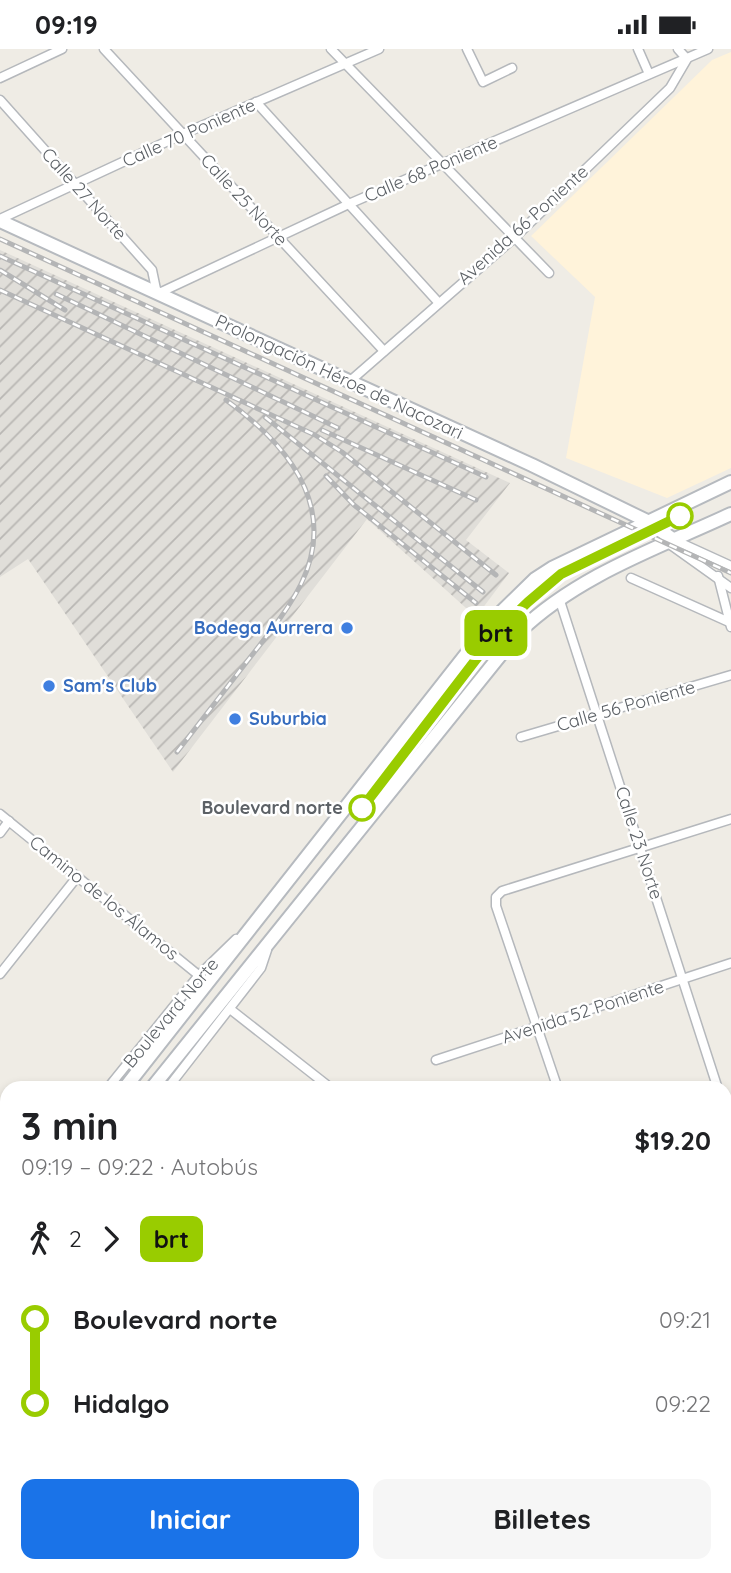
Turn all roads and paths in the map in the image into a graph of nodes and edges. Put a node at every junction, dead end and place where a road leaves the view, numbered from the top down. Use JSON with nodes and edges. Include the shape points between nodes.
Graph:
{"nodes":[{"id":1,"x":62,"y":49,"type":"edge"},
{"id":2,"x":104,"y":49,"type":"edge"},
{"id":3,"x":331,"y":49,"type":"edge"},
{"id":4,"x":379,"y":49,"type":"edge"},
{"id":5,"x":467,"y":49,"type":"edge"},
{"id":6,"x":638,"y":49,"type":"edge"},
{"id":7,"x":678,"y":49,"type":"edge"},
{"id":8,"x":708,"y":49,"type":"edge"},
{"id":9,"x":687,"y":59,"type":"junction"},
{"id":10,"x":345,"y":64,"type":"junction"},
{"id":11,"x":512,"y":68,"type":"dead end"},
{"id":12,"x":649,"y":74,"type":"junction"},
{"id":13,"x":0,"y":78,"type":"edge"},
{"id":14,"x":0,"y":100,"type":"edge"},
{"id":15,"x":256,"y":102,"type":"junction"},
{"id":16,"x":183,"y":134,"type":"junction"},
{"id":17,"x":442,"y":164,"type":"junction"},
{"id":18,"x":76,"y":184,"type":"junction"},
{"id":19,"x":351,"y":203,"type":"junction"},
{"id":20,"x":0,"y":220,"type":"edge"},
{"id":21,"x":279,"y":236,"type":"junction"},
{"id":22,"x":514,"y":237,"type":"junction"},
{"id":23,"x":549,"y":273,"type":"dead end"},
{"id":24,"x":157,"y":295,"type":"junction"},
{"id":25,"x":438,"y":302,"type":"junction"},
{"id":26,"x":384,"y":351,"type":"junction"},
{"id":27,"x":349,"y":382,"type":"junction"},
{"id":28,"x":731,"y":482,"type":"edge"},
{"id":29,"x":731,"y":514,"type":"edge"},
{"id":30,"x":647,"y":521,"type":"junction"},
{"id":31,"x":667,"y":539,"type":"junction"},
{"id":32,"x":731,"y":566,"type":"edge"},
{"id":33,"x":718,"y":576,"type":"junction"},
{"id":34,"x":631,"y":578,"type":"dead end"},
{"id":35,"x":731,"y":588,"type":"edge"},
{"id":36,"x":559,"y":598,"type":"junction"},
{"id":37,"x":730,"y":625,"type":"edge"},
{"id":38,"x":731,"y":675,"type":"edge"},
{"id":39,"x":598,"y":714,"type":"junction"},
{"id":40,"x":521,"y":737,"type":"dead end"},
{"id":41,"x":0,"y":814,"type":"edge"},
{"id":42,"x":731,"y":819,"type":"edge"},
{"id":43,"x":9,"y":821,"type":"junction"},
{"id":44,"x":0,"y":833,"type":"edge"},
{"id":45,"x":641,"y":848,"type":"junction"},
{"id":46,"x":77,"y":877,"type":"junction"},
{"id":47,"x":270,"y":943,"type":"junction"},
{"id":48,"x":731,"y":963,"type":"edge"},
{"id":49,"x":0,"y":974,"type":"edge"},
{"id":50,"x":203,"y":979,"type":"junction"},
{"id":51,"x":683,"y":979,"type":"junction"},
{"id":52,"x":230,"y":1009,"type":"junction"},
{"id":53,"x":537,"y":1027,"type":"junction"},
{"id":54,"x":436,"y":1061,"type":"dead end"},
{"id":55,"x":114,"y":1081,"type":"edge"},
{"id":56,"x":130,"y":1081,"type":"edge"},
{"id":57,"x":158,"y":1081,"type":"edge"},
{"id":58,"x":173,"y":1081,"type":"edge"},
{"id":59,"x":322,"y":1081,"type":"edge"},
{"id":60,"x":555,"y":1081,"type":"edge"},
{"id":61,"x":715,"y":1081,"type":"edge"}],
"edges":[{"from":1,"to":13,"type":"street"},
{"from":2,"to":16,"type":"street","name":"Calle 25 Norte"},
{"from":3,"to":10,"type":"street"},
{"from":4,"to":10,"type":"street","name":"Calle 70 Poniente"},
{"from":5,"to":11,"type":"street","via":[[483,82]]},
{"from":6,"to":12,"type":"street"},
{"from":7,"to":9,"type":"street"},
{"from":8,"to":9,"type":"street","name":"Calle 68 Poniente"},
{"from":9,"to":12,"type":"street","name":"Calle 68 Poniente"},
{"from":9,"to":22,"type":"street","name":"Avenida 66 Poniente","via":[[670,88]]},
{"from":10,"to":15,"type":"street","name":"Calle 70 Poniente"},
{"from":10,"to":17,"type":"street"},
{"from":12,"to":17,"type":"street","name":"Calle 68 Poniente"},
{"from":14,"to":18,"type":"street","name":"Calle 27 Norte"},
{"from":15,"to":16,"type":"street","name":"Calle 70 Poniente"},
{"from":15,"to":19,"type":"street"},
{"from":16,"to":18,"type":"street","name":"Calle 70 Poniente"},
{"from":16,"to":21,"type":"street","name":"Calle 25 Norte"},
{"from":17,"to":19,"type":"street","name":"Calle 68 Poniente"},
{"from":17,"to":22,"type":"street"},
{"from":18,"to":20,"type":"street","name":"Calle 70 Poniente"},
{"from":18,"to":24,"type":"street","name":"Calle 27 Norte","via":[[152,270]]},
{"from":19,"to":21,"type":"street","name":"Calle 68 Poniente"},
{"from":19,"to":25,"type":"street"},
{"from":20,"to":24,"type":"main road","name":"Prolongación Héroe de Nacozari"},
{"from":21,"to":24,"type":"street","name":"Calle 68 Poniente"},
{"from":21,"to":26,"type":"street","name":"Calle 25 Norte"},
{"from":22,"to":23,"type":"street"},
{"from":22,"to":25,"type":"street","name":"Avenida 66 Poniente"},
{"from":24,"to":27,"type":"main road","name":"Prolongación Héroe de Nacozari"},
{"from":25,"to":26,"type":"street","name":"Avenida 66 Poniente"},
{"from":26,"to":27,"type":"street","name":"Avenida 66 Poniente"},
{"from":27,"to":30,"type":"main road","name":"Prolongación Héroe de Nacozari"},
{"from":28,"to":30,"type":"main road","name":"Boulevard Norte"},
{"from":29,"to":31,"type":"main road","name":"Boulevard Norte"},
{"from":30,"to":31,"type":"main road","name":"Prolongación Héroe de Nacozari"},
{"from":30,"to":50,"type":"main road","name":"Boulevard Norte","via":[[552,568],[493,620],[266,910]]},
{"from":31,"to":32,"type":"street"},
{"from":31,"to":33,"type":"street","via":[[683,556]]},
{"from":31,"to":36,"type":"main road","name":"Boulevard Norte"},
{"from":33,"to":35,"type":"street"},
{"from":33,"to":37,"type":"street"},
{"from":34,"to":37,"type":"street"},
{"from":36,"to":39,"type":"street","name":"Calle 23 Norte"},
{"from":36,"to":47,"type":"main road","name":"Boulevard Norte","via":[[494,660]]},
{"from":38,"to":39,"type":"street","name":"Calle 56 Poniente"},
{"from":39,"to":40,"type":"street","name":"Calle 56 Poniente"},
{"from":39,"to":45,"type":"street","name":"Calle 23 Norte"},
{"from":41,"to":43,"type":"street","name":"Camino de los Álamos"},
{"from":42,"to":45,"type":"street"},
{"from":43,"to":44,"type":"street"},
{"from":43,"to":46,"type":"street","name":"Camino de los Álamos"},
{"from":45,"to":51,"type":"street","name":"Calle 23 Norte"},
{"from":45,"to":53,"type":"street","via":[[502,891],[496,897]]},
{"from":46,"to":49,"type":"street"},
{"from":46,"to":50,"type":"street","name":"Camino de los Álamos"},
{"from":47,"to":52,"type":"street","name":"Boulevard Norte","via":[[261,968]]},
{"from":47,"to":57,"type":"main road","name":"Boulevard Norte"},
{"from":48,"to":51,"type":"street","name":"Avenida 52 Poniente"},
{"from":50,"to":55,"type":"street","name":"Boulevard Norte"},
{"from":50,"to":56,"type":"main road","name":"Boulevard Norte"},
{"from":51,"to":53,"type":"street","name":"Avenida 52 Poniente"},
{"from":51,"to":61,"type":"street","name":"Calle 23 Norte"},
{"from":52,"to":58,"type":"street","name":"Boulevard Norte"},
{"from":52,"to":59,"type":"street"},
{"from":53,"to":54,"type":"street","name":"Avenida 52 Poniente"},
{"from":53,"to":60,"type":"street"}]}
